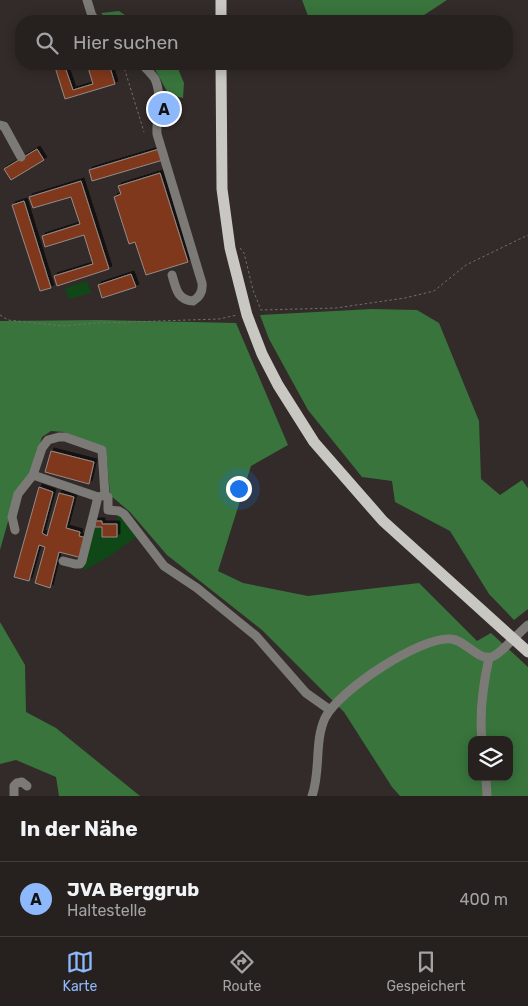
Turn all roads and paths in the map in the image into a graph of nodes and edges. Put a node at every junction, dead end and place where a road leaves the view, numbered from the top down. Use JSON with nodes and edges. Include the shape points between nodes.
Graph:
{"nodes":[{"id":1,"x":87,"y":0,"type":"edge"},
{"id":2,"x":221,"y":0,"type":"edge"},
{"id":3,"x":92,"y":15,"type":"edge"},
{"id":4,"x":221,"y":15,"type":"edge"},
{"id":5,"x":125,"y":70,"type":"edge"},
{"id":6,"x":147,"y":70,"type":"edge"},
{"id":7,"x":221,"y":70,"type":"edge"},
{"id":8,"x":0,"y":125,"type":"edge"},
{"id":9,"x":144,"y":132,"type":"dead end"},
{"id":10,"x":21,"y":157,"type":"dead end"},
{"id":11,"x":528,"y":235,"type":"edge"},
{"id":12,"x":230,"y":248,"type":"junction"},
{"id":13,"x":172,"y":275,"type":"dead end"},
{"id":14,"x":0,"y":315,"type":"edge"},
{"id":15,"x":247,"y":315,"type":"junction"},
{"id":16,"x":33,"y":475,"type":"junction"},
{"id":17,"x":101,"y":496,"type":"junction"},
{"id":18,"x":15,"y":530,"type":"dead end"},
{"id":19,"x":63,"y":561,"type":"dead end"},
{"id":20,"x":528,"y":625,"type":"edge"},
{"id":21,"x":512,"y":638,"type":"junction"},
{"id":22,"x":528,"y":652,"type":"edge"},
{"id":23,"x":489,"y":658,"type":"junction"},
{"id":24,"x":330,"y":710,"type":"junction"},
{"id":25,"x":482,"y":736,"type":"edge"},
{"id":26,"x":486,"y":781,"type":"edge"},
{"id":27,"x":27,"y":786,"type":"dead end"},
{"id":28,"x":14,"y":796,"type":"edge"},
{"id":29,"x":312,"y":796,"type":"edge"},
{"id":30,"x":487,"y":796,"type":"edge"}],
"edges":[{"from":1,"to":3,"type":"street"},
{"from":2,"to":4,"type":"main road"},
{"from":5,"to":9,"type":"path"},
{"from":6,"to":13,"type":"street","via":[[154,79],[159,107],[156,120],[158,134],[202,284],[199,296],[193,301],[180,297]]},
{"from":7,"to":12,"type":"main road","via":[[222,189]]},
{"from":8,"to":10,"type":"street","via":[[4,126]]},
{"from":11,"to":12,"type":"path","via":[[466,265],[434,291],[317,310],[261,310],[244,253],[240,248]]},
{"from":12,"to":15,"type":"main road"},
{"from":14,"to":15,"type":"path","via":[[8,320],[62,326]]},
{"from":15,"to":21,"type":"main road","via":[[278,385],[314,442],[383,521]]},
{"from":16,"to":17,"type":"street"},
{"from":16,"to":17,"type":"street","via":[[44,444],[53,438],[65,438],[102,450]]},
{"from":16,"to":18,"type":"street","via":[[18,494],[12,517]]},
{"from":17,"to":19,"type":"street","via":[[82,561],[80,564]]},
{"from":17,"to":24,"type":"street","via":[[108,497],[108,510],[119,510],[124,514],[164,566],[198,588],[256,636],[306,693]]},
{"from":20,"to":21,"type":"street"},
{"from":21,"to":22,"type":"main road"},
{"from":21,"to":23,"type":"street","via":[[500,652]]},
{"from":23,"to":24,"type":"street","via":[[459,641],[440,639],[406,653],[365,677]]},
{"from":23,"to":25,"type":"street"},
{"from":24,"to":29,"type":"street","via":[[321,730]]},
{"from":26,"to":30,"type":"street"},
{"from":27,"to":28,"type":"street","via":[[17,783]]}]}
